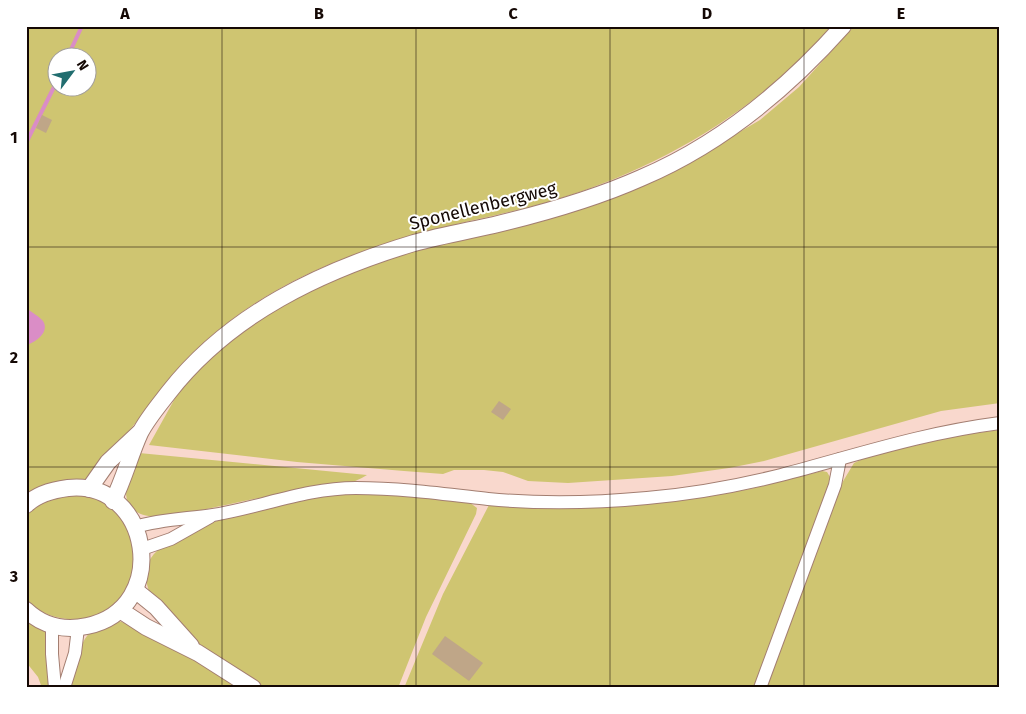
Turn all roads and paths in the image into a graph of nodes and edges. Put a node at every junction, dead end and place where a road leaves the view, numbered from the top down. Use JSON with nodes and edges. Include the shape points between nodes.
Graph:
{"nodes":[{"id":1,"x":843,"y":26,"type":"edge"},
{"id":2,"x":1000,"y":423,"type":"edge"},
{"id":3,"x":141,"y":431,"type":"junction"},
{"id":4,"x":840,"y":459,"type":"junction"},
{"id":5,"x":89,"y":489,"type":"junction"},
{"id":6,"x":113,"y":501,"type":"junction"},
{"id":7,"x":26,"y":506,"type":"edge"},
{"id":8,"x":214,"y":514,"type":"junction"},
{"id":9,"x":135,"y":527,"type":"junction"},
{"id":10,"x":142,"y":550,"type":"junction"},
{"id":11,"x":135,"y":590,"type":"junction"},
{"id":12,"x":26,"y":610,"type":"edge"},
{"id":13,"x":120,"y":610,"type":"junction"},
{"id":14,"x":52,"y":626,"type":"junction"},
{"id":15,"x":78,"y":628,"type":"junction"},
{"id":16,"x":198,"y":653,"type":"junction"},
{"id":17,"x":56,"y":688,"type":"edge"},
{"id":18,"x":64,"y":688,"type":"edge"},
{"id":19,"x":253,"y":688,"type":"edge"},
{"id":20,"x":760,"y":688,"type":"edge"}],
"edges":[{"from":1,"to":3,"type":"street","name":"Sponellenbergweg","via":[[799,74],[744,119],[710,143],[642,178],[556,208],[369,258],[300,287],[270,304],[203,356],[169,392]]},
{"from":2,"to":4,"type":"street","via":[[950,429]]},
{"from":3,"to":5,"type":"street","name":"Sponellenbergweg","via":[[108,462]]},
{"from":3,"to":6,"type":"street","name":"Sponellenbergweg"},
{"from":4,"to":8,"type":"street","via":[[747,483],[646,498],[553,502],[354,488],[314,491]]},
{"from":4,"to":20,"type":"street","via":[[835,485]]},
{"from":5,"to":6,"type":"street"},
{"from":5,"to":7,"type":"street","via":[[56,489],[42,494]]},
{"from":6,"to":9,"type":"street","via":[[126,512]]},
{"from":8,"to":9,"type":"street","via":[[162,519]]},
{"from":8,"to":10,"type":"street","via":[[171,539]]},
{"from":9,"to":10,"type":"street"},
{"from":10,"to":11,"type":"street","via":[[142,565]]},
{"from":11,"to":13,"type":"street"},
{"from":11,"to":16,"type":"street","via":[[156,607]]},
{"from":12,"to":14,"type":"street"},
{"from":13,"to":15,"type":"street","via":[[100,622]]},
{"from":13,"to":16,"type":"street"},
{"from":14,"to":15,"type":"street"},
{"from":14,"to":17,"type":"street"},
{"from":15,"to":18,"type":"street","via":[[75,653]]},
{"from":16,"to":19,"type":"street"}]}
